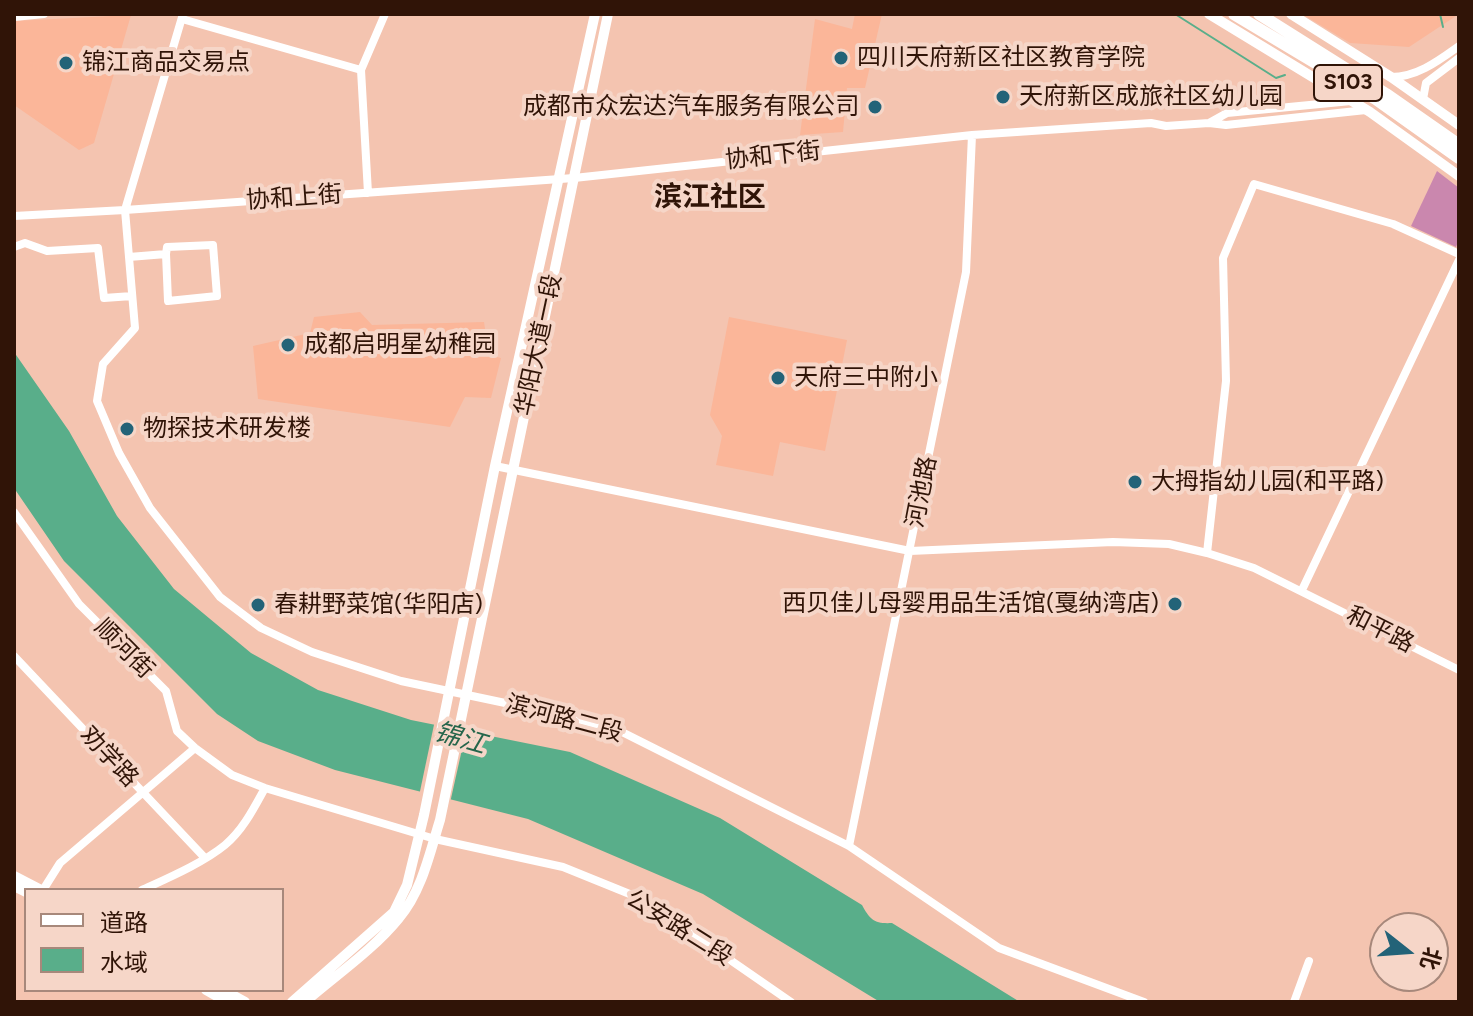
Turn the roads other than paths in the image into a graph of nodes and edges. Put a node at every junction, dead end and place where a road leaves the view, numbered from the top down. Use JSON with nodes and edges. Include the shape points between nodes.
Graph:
{"nodes":[{"id":1,"x":44,"y":14,"type":"edge"},
{"id":2,"x":385,"y":14,"type":"edge"},
{"id":3,"x":595,"y":14,"type":"edge"},
{"id":4,"x":608,"y":14,"type":"edge"},
{"id":5,"x":1209,"y":14,"type":"edge"},
{"id":6,"x":1234,"y":14,"type":"edge"},
{"id":7,"x":1259,"y":14,"type":"edge"},
{"id":8,"x":1291,"y":14,"type":"edge"},
{"id":9,"x":183,"y":16,"type":"edge"},
{"id":10,"x":14,"y":17,"type":"edge"},
{"id":11,"x":1459,"y":46,"type":"edge"},
{"id":12,"x":1459,"y":58,"type":"edge"},
{"id":13,"x":361,"y":70,"type":"junction"},
{"id":14,"x":1391,"y":77,"type":"junction"},
{"id":15,"x":1423,"y":99,"type":"junction"},
{"id":16,"x":1351,"y":101,"type":"junction"},
{"id":17,"x":1367,"y":110,"type":"junction"},
{"id":18,"x":1209,"y":123,"type":"junction"},
{"id":19,"x":1459,"y":125,"type":"edge"},
{"id":20,"x":972,"y":135,"type":"junction"},
{"id":21,"x":1459,"y":145,"type":"edge"},
{"id":22,"x":1459,"y":158,"type":"edge"},
{"id":23,"x":1459,"y":176,"type":"edge"},
{"id":24,"x":574,"y":178,"type":"junction"},
{"id":25,"x":558,"y":179,"type":"junction"},
{"id":26,"x":368,"y":193,"type":"junction"},
{"id":27,"x":125,"y":210,"type":"junction"},
{"id":28,"x":14,"y":216,"type":"edge"},
{"id":29,"x":14,"y":247,"type":"edge"},
{"id":30,"x":166,"y":254,"type":"junction"},
{"id":31,"x":129,"y":257,"type":"junction"},
{"id":32,"x":1459,"y":257,"type":"edge"},
{"id":33,"x":132,"y":296,"type":"junction"},
{"id":34,"x":495,"y":466,"type":"junction"},
{"id":35,"x":513,"y":469,"type":"junction"},
{"id":36,"x":14,"y":512,"type":"edge"},
{"id":37,"x":910,"y":551,"type":"junction"},
{"id":38,"x":1207,"y":553,"type":"junction"},
{"id":39,"x":1302,"y":590,"type":"junction"},
{"id":40,"x":14,"y":656,"type":"edge"},
{"id":41,"x":1459,"y":670,"type":"edge"},
{"id":42,"x":195,"y":748,"type":"junction"},
{"id":43,"x":265,"y":788,"type":"junction"},
{"id":44,"x":143,"y":792,"type":"junction"},
{"id":45,"x":419,"y":834,"type":"junction"},
{"id":46,"x":435,"y":839,"type":"junction"},
{"id":47,"x":849,"y":846,"type":"junction"},
{"id":48,"x":204,"y":857,"type":"junction"},
{"id":49,"x":14,"y":876,"type":"edge"},
{"id":50,"x":38,"y":888,"type":"edge"},
{"id":51,"x":43,"y":888,"type":"edge"},
{"id":52,"x":146,"y":888,"type":"edge"},
{"id":53,"x":1309,"y":961,"type":"dead end"},
{"id":54,"x":210,"y":992,"type":"edge"},
{"id":55,"x":227,"y":992,"type":"edge"},
{"id":56,"x":227,"y":1002,"type":"edge"},
{"id":57,"x":245,"y":1002,"type":"edge"},
{"id":58,"x":292,"y":1002,"type":"edge"},
{"id":59,"x":305,"y":1002,"type":"edge"},
{"id":60,"x":791,"y":1002,"type":"edge"},
{"id":61,"x":1144,"y":1002,"type":"edge"},
{"id":62,"x":1294,"y":1002,"type":"edge"}],
"edges":[{"from":1,"to":10,"type":"street"},
{"from":2,"to":13,"type":"street"},
{"from":3,"to":25,"type":"main road","name":"华阳大道一段"},
{"from":4,"to":24,"type":"main road","name":"华阳大道一段"},
{"from":5,"to":16,"type":"main road"},
{"from":6,"to":22,"type":"highway","number":"S103","via":[[1376,99]]},
{"from":7,"to":21,"type":"highway","number":"S103"},
{"from":8,"to":14,"type":"main road"},
{"from":9,"to":13,"type":"street"},
{"from":9,"to":27,"type":"street"},
{"from":11,"to":14,"type":"street","via":[[1415,73]]},
{"from":12,"to":15,"type":"street","via":[[1426,83]]},
{"from":13,"to":26,"type":"street"},
{"from":14,"to":15,"type":"main road"},
{"from":15,"to":19,"type":"main road"},
{"from":16,"to":17,"type":"main road"},
{"from":16,"to":18,"type":"street","via":[[1227,113]]},
{"from":17,"to":18,"type":"street"},
{"from":17,"to":23,"type":"main road"},
{"from":18,"to":20,"type":"street","name":"协和下街"},
{"from":20,"to":24,"type":"street","name":"协和下街"},
{"from":20,"to":37,"type":"street","name":"河池路","via":[[966,272]]},
{"from":24,"to":25,"type":"street","name":"协和上街"},
{"from":24,"to":35,"type":"main road","name":"华阳大道一段"},
{"from":25,"to":26,"type":"street","name":"协和上街"},
{"from":25,"to":34,"type":"main road","name":"华阳大道一段"},
{"from":26,"to":27,"type":"street","name":"协和上街"},
{"from":27,"to":28,"type":"street","name":"协和上街"},
{"from":27,"to":31,"type":"street"},
{"from":29,"to":33,"type":"street","via":[[25,243],[47,251],[98,248],[104,298]]},
{"from":30,"to":30,"type":"street","via":[[167,247],[213,245],[217,296],[168,301]]},
{"from":30,"to":31,"type":"street"},
{"from":31,"to":33,"type":"street"},
{"from":32,"to":38,"type":"street","via":[[1393,224],[1254,184],[1223,258],[1226,381]]},
{"from":32,"to":39,"type":"street"},
{"from":33,"to":47,"type":"street","name":"滨河路二段","via":[[135,328],[103,364],[97,401],[150,508],[220,597],[261,628],[312,652],[401,681],[620,731]]},
{"from":34,"to":35,"type":"street","name":"和平路"},
{"from":34,"to":45,"type":"main road","name":"华阳大道一段"},
{"from":35,"to":37,"type":"street","name":"和平路"},
{"from":35,"to":46,"type":"main road","name":"华阳大道一段"},
{"from":36,"to":42,"type":"street","name":"顺河街","via":[[79,604],[166,691],[177,731]]},
{"from":37,"to":38,"type":"street","name":"和平路","via":[[1113,542],[1169,544]]},
{"from":37,"to":47,"type":"street","name":"河池路"},
{"from":38,"to":39,"type":"street","name":"和平路"},
{"from":39,"to":41,"type":"street","name":"和平路"},
{"from":40,"to":44,"type":"street","name":"劝学路"},
{"from":42,"to":43,"type":"street","name":"顺河街","via":[[232,775]]},
{"from":42,"to":44,"type":"street"},
{"from":43,"to":45,"type":"street","name":"顺河街"},
{"from":43,"to":48,"type":"street","via":[[248,819],[225,845]]},
{"from":44,"to":48,"type":"street","name":"劝学路"},
{"from":44,"to":51,"type":"street","via":[[60,863]]},
{"from":45,"to":46,"type":"street","name":"公安路二段"},
{"from":45,"to":58,"type":"main road","name":"华阳大道一段","via":[[407,885],[394,912]]},
{"from":46,"to":59,"type":"main road","name":"华阳大道一段","via":[[401,917]]},
{"from":46,"to":60,"type":"street","name":"公安路二段","via":[[563,867],[642,899]]},
{"from":47,"to":61,"type":"street","name":"滨河路二段","via":[[999,948]]},
{"from":48,"to":52,"type":"street"},
{"from":49,"to":50,"type":"main road"},
{"from":53,"to":62,"type":"street"},
{"from":54,"to":56,"type":"main road"},
{"from":55,"to":57,"type":"main road"}]}
